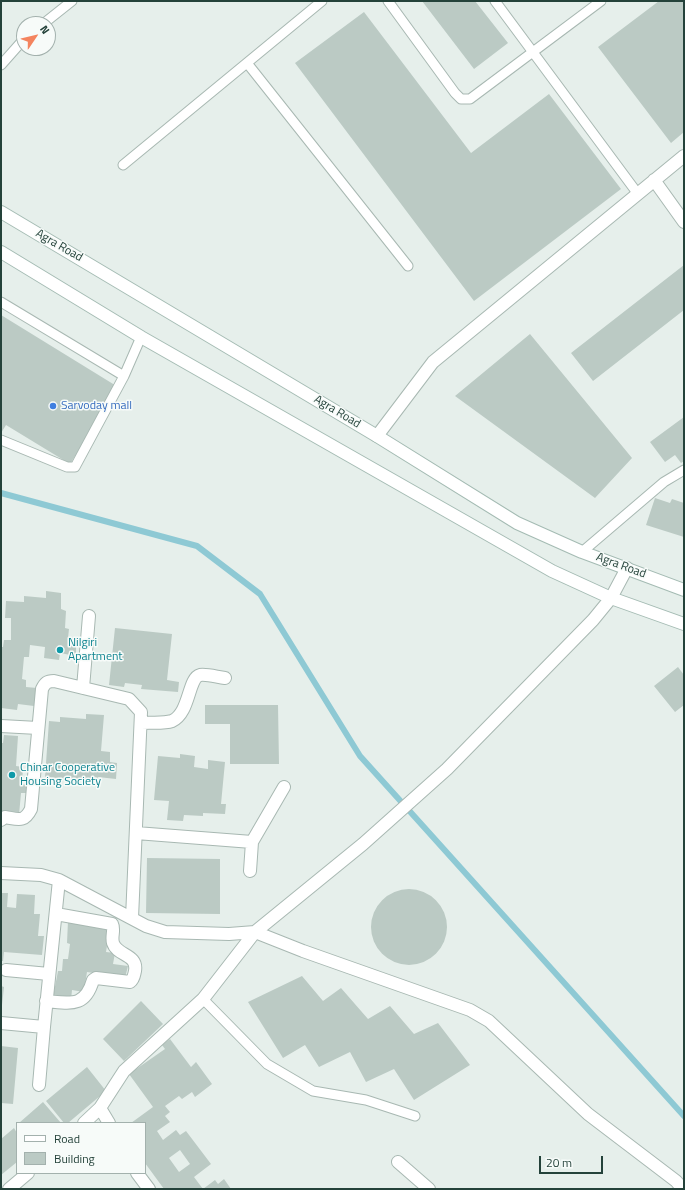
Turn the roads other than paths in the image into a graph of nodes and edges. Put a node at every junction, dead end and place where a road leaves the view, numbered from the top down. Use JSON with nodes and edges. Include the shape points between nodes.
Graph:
{"nodes":[{"id":1,"x":72,"y":1,"type":"edge"},
{"id":2,"x":388,"y":1,"type":"edge"},
{"id":3,"x":495,"y":1,"type":"edge"},
{"id":4,"x":601,"y":1,"type":"edge"},
{"id":5,"x":320,"y":2,"type":"edge"},
{"id":6,"x":53,"y":16,"type":"edge"},
{"id":7,"x":16,"y":48,"type":"edge"},
{"id":8,"x":534,"y":53,"type":"junction"},
{"id":9,"x":247,"y":63,"type":"junction"},
{"id":10,"x":1,"y":65,"type":"edge"},
{"id":11,"x":684,"y":156,"type":"edge"},
{"id":12,"x":123,"y":165,"type":"dead end"},
{"id":13,"x":654,"y":180,"type":"junction"},
{"id":14,"x":638,"y":194,"type":"junction"},
{"id":15,"x":1,"y":212,"type":"edge"},
{"id":16,"x":684,"y":222,"type":"edge"},
{"id":17,"x":1,"y":252,"type":"edge"},
{"id":18,"x":408,"y":266,"type":"dead end"},
{"id":19,"x":1,"y":302,"type":"edge"},
{"id":20,"x":141,"y":337,"type":"junction"},
{"id":21,"x":124,"y":376,"type":"junction"},
{"id":22,"x":378,"y":436,"type":"junction"},
{"id":23,"x":1,"y":440,"type":"edge"},
{"id":24,"x":684,"y":470,"type":"edge"},
{"id":25,"x":582,"y":552,"type":"junction"},
{"id":26,"x":627,"y":568,"type":"junction"},
{"id":27,"x":684,"y":590,"type":"edge"},
{"id":28,"x":611,"y":598,"type":"junction"},
{"id":29,"x":90,"y":616,"type":"dead end"},
{"id":30,"x":684,"y":624,"type":"edge"},
{"id":31,"x":225,"y":678,"type":"dead end"},
{"id":32,"x":83,"y":688,"type":"junction"},
{"id":33,"x":141,"y":722,"type":"junction"},
{"id":34,"x":1,"y":726,"type":"edge"},
{"id":35,"x":38,"y":728,"type":"junction"},
{"id":36,"x":284,"y":787,"type":"dead end"},
{"id":37,"x":1,"y":820,"type":"edge"},
{"id":38,"x":136,"y":833,"type":"junction"},
{"id":39,"x":252,"y":842,"type":"junction"},
{"id":40,"x":250,"y":871,"type":"dead end"},
{"id":41,"x":1,"y":873,"type":"edge"},
{"id":42,"x":59,"y":880,"type":"junction"},
{"id":43,"x":56,"y":914,"type":"junction"},
{"id":44,"x":132,"y":918,"type":"junction"},
{"id":45,"x":255,"y":932,"type":"junction"},
{"id":46,"x":6,"y":970,"type":"dead end"},
{"id":47,"x":49,"y":974,"type":"junction"},
{"id":48,"x":203,"y":999,"type":"junction"},
{"id":49,"x":46,"y":1001,"type":"junction"},
{"id":50,"x":1,"y":1023,"type":"edge"},
{"id":51,"x":44,"y":1027,"type":"junction"},
{"id":52,"x":39,"y":1085,"type":"dead end"},
{"id":53,"x":100,"y":1108,"type":"junction"},
{"id":54,"x":415,"y":1116,"type":"dead end"},
{"id":55,"x":85,"y":1122,"type":"edge"},
{"id":56,"x":107,"y":1122,"type":"edge"},
{"id":57,"x":398,"y":1162,"type":"dead end"},
{"id":58,"x":27,"y":1174,"type":"edge"},
{"id":59,"x":138,"y":1174,"type":"edge"},
{"id":60,"x":681,"y":1182,"type":"edge"},
{"id":61,"x":9,"y":1189,"type":"edge"},
{"id":62,"x":149,"y":1189,"type":"edge"},
{"id":63,"x":429,"y":1189,"type":"edge"}],
"edges":[{"from":1,"to":6,"type":"lane"},
{"from":2,"to":8,"type":"lane","via":[[461,99],[470,100]]},
{"from":3,"to":8,"type":"lane"},
{"from":4,"to":8,"type":"lane"},
{"from":5,"to":9,"type":"lane"},
{"from":7,"to":10,"type":"lane"},
{"from":8,"to":14,"type":"lane"},
{"from":9,"to":12,"type":"lane"},
{"from":9,"to":18,"type":"lane"},
{"from":11,"to":13,"type":"street"},
{"from":13,"to":14,"type":"street"},
{"from":13,"to":16,"type":"street"},
{"from":14,"to":22,"type":"street","via":[[433,362]]},
{"from":15,"to":22,"type":"street","name":"Agra Road"},
{"from":17,"to":20,"type":"street"},
{"from":19,"to":21,"type":"lane"},
{"from":20,"to":21,"type":"lane"},
{"from":20,"to":28,"type":"street","via":[[545,567]]},
{"from":21,"to":23,"type":"lane","via":[[75,468]]},
{"from":22,"to":25,"type":"street","name":"Agra Road","via":[[517,523]]},
{"from":24,"to":25,"type":"lane","via":[[664,482]]},
{"from":25,"to":26,"type":"street","name":"Agra Road"},
{"from":26,"to":27,"type":"street","name":"Agra Road"},
{"from":26,"to":28,"type":"street"},
{"from":28,"to":30,"type":"street"},
{"from":28,"to":45,"type":"street","via":[[593,620],[448,769],[363,844]]},
{"from":29,"to":32,"type":"street"},
{"from":31,"to":33,"type":"street","via":[[197,676],[180,716],[169,722]]},
{"from":32,"to":33,"type":"street","via":[[129,699],[141,712]]},
{"from":32,"to":35,"type":"street","via":[[54,681],[45,683],[42,689]]},
{"from":33,"to":38,"type":"street"},
{"from":34,"to":35,"type":"street"},
{"from":35,"to":37,"type":"street","via":[[31,809],[25,818],[5,817]]},
{"from":36,"to":39,"type":"street"},
{"from":38,"to":39,"type":"street"},
{"from":38,"to":44,"type":"street"},
{"from":39,"to":40,"type":"street"},
{"from":41,"to":42,"type":"street","via":[[41,875]]},
{"from":42,"to":43,"type":"street"},
{"from":42,"to":44,"type":"street"},
{"from":43,"to":47,"type":"street"},
{"from":43,"to":49,"type":"street","via":[[112,924],[112,942],[116,948],[131,958],[135,967],[133,980],[130,982],[96,978],[92,980],[87,995],[77,1002]]},
{"from":44,"to":45,"type":"street","via":[[164,932]]},
{"from":45,"to":48,"type":"street"},
{"from":45,"to":60,"type":"street","via":[[470,1010],[489,1020],[588,1114]]},
{"from":46,"to":47,"type":"street"},
{"from":47,"to":49,"type":"street"},
{"from":48,"to":53,"type":"street","via":[[124,1071]]},
{"from":48,"to":54,"type":"lane","via":[[267,1064],[313,1091],[366,1100]]},
{"from":49,"to":51,"type":"street"},
{"from":50,"to":51,"type":"street"},
{"from":51,"to":52,"type":"street"},
{"from":53,"to":55,"type":"street"},
{"from":53,"to":56,"type":"street"},
{"from":57,"to":63,"type":"street"},
{"from":58,"to":61,"type":"street"},
{"from":59,"to":62,"type":"street"}]}
